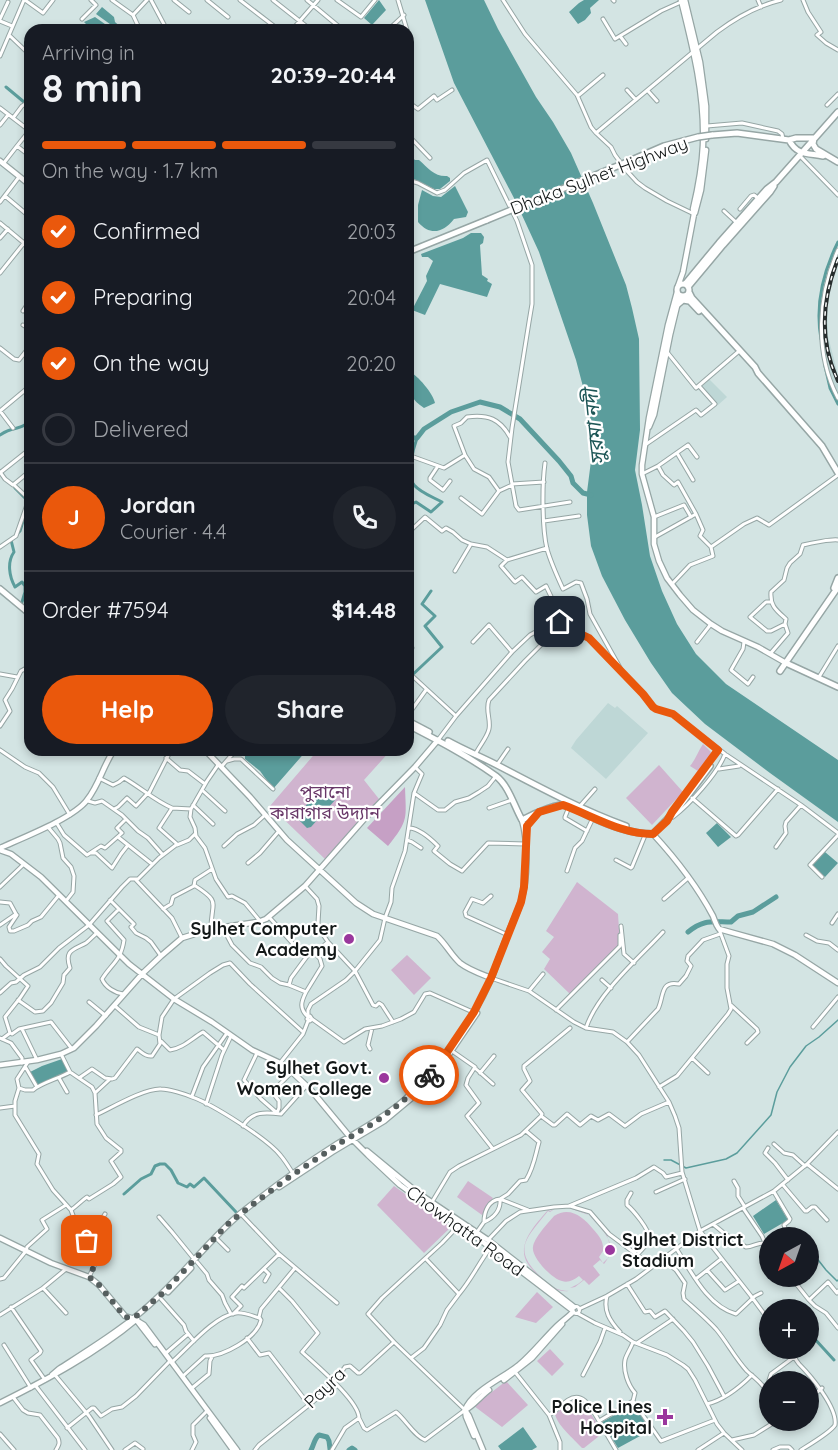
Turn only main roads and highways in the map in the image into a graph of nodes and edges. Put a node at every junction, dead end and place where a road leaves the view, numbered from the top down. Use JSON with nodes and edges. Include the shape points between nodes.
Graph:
{"nodes":[{"id":1,"x":682,"y":1,"type":"edge"},
{"id":2,"x":696,"y":50,"type":"junction"},
{"id":3,"x":838,"y":112,"type":"edge"},
{"id":4,"x":814,"y":138,"type":"junction"},
{"id":5,"x":786,"y":140,"type":"junction"},
{"id":6,"x":801,"y":154,"type":"junction"},
{"id":7,"x":829,"y":158,"type":"junction"},
{"id":8,"x":2,"y":162,"type":"edge"},
{"id":9,"x":838,"y":162,"type":"edge"},
{"id":10,"x":24,"y":180,"type":"edge"},
{"id":11,"x":776,"y":182,"type":"junction"},
{"id":12,"x":694,"y":214,"type":"junction"},
{"id":13,"x":414,"y":250,"type":"edge"},
{"id":14,"x":683,"y":272,"type":"junction"},
{"id":15,"x":691,"y":277,"type":"junction"},
{"id":16,"x":683,"y":291,"type":"junction"},
{"id":17,"x":690,"y":302,"type":"junction"},
{"id":18,"x":677,"y":305,"type":"junction"},
{"id":19,"x":758,"y":373,"type":"junction"},
{"id":20,"x":645,"y":435,"type":"junction"},
{"id":21,"x":838,"y":474,"type":"edge"},
{"id":22,"x":838,"y":578,"type":"edge"},
{"id":23,"x":838,"y":587,"type":"edge"},
{"id":24,"x":0,"y":589,"type":"edge"},
{"id":25,"x":833,"y":593,"type":"junction"},
{"id":26,"x":24,"y":609,"type":"edge"},
{"id":27,"x":786,"y":663,"type":"junction"},
{"id":28,"x":780,"y":671,"type":"dead end"},
{"id":29,"x":838,"y":687,"type":"edge"},
{"id":30,"x":414,"y":726,"type":"edge"},
{"id":31,"x":439,"y":738,"type":"junction"},
{"id":32,"x":111,"y":756,"type":"edge"},
{"id":33,"x":211,"y":756,"type":"edge"},
{"id":34,"x":710,"y":766,"type":"dead end"},
{"id":35,"x":539,"y":812,"type":"junction"},
{"id":36,"x":522,"y":820,"type":"junction"},
{"id":37,"x":526,"y":832,"type":"junction"},
{"id":38,"x":653,"y":834,"type":"junction"},
{"id":39,"x":10,"y":844,"type":"junction"},
{"id":40,"x":0,"y":849,"type":"edge"},
{"id":41,"x":11,"y":854,"type":"junction"},
{"id":42,"x":320,"y":870,"type":"junction"},
{"id":43,"x":142,"y":974,"type":"junction"},
{"id":44,"x":491,"y":978,"type":"junction"},
{"id":45,"x":837,"y":981,"type":"edge"},
{"id":46,"x":0,"y":1065,"type":"edge"},
{"id":47,"x":352,"y":1139,"type":"junction"},
{"id":48,"x":430,"y":1205,"type":"junction"},
{"id":49,"x":241,"y":1214,"type":"junction"},
{"id":50,"x":0,"y":1238,"type":"edge"},
{"id":51,"x":196,"y":1261,"type":"junction"},
{"id":52,"x":538,"y":1281,"type":"junction"},
{"id":53,"x":135,"y":1319,"type":"junction"},
{"id":54,"x":563,"y":1322,"type":"junction"},
{"id":55,"x":171,"y":1362,"type":"junction"},
{"id":56,"x":0,"y":1403,"type":"edge"},
{"id":57,"x":465,"y":1410,"type":"junction"},
{"id":58,"x":235,"y":1450,"type":"edge"},
{"id":59,"x":481,"y":1450,"type":"edge"}],
"edges":[{"from":1,"to":2,"type":"main road"},
{"from":2,"to":12,"type":"main road","via":[[703,144]]},
{"from":2,"to":12,"type":"main road","via":[[706,126],[704,170]]},
{"from":3,"to":4,"type":"highway"},
{"from":4,"to":5,"type":"highway","name":"Dhaka Sylhet Highway"},
{"from":4,"to":6,"type":"highway"},
{"from":4,"to":7,"type":"highway","via":[[816,149]]},
{"from":5,"to":6,"type":"highway"},
{"from":5,"to":13,"type":"highway","name":"Dhaka Sylhet Highway","bridge":true,"via":[[737,133],[664,146]]},
{"from":6,"to":7,"type":"highway"},
{"from":6,"to":11,"type":"highway"},
{"from":7,"to":9,"type":"highway"},
{"from":8,"to":10,"type":"main road"},
{"from":11,"to":15,"type":"highway"},
{"from":11,"to":16,"type":"highway"},
{"from":12,"to":14,"type":"main road"},
{"from":14,"to":15,"type":"main road","via":[[686,278]]},
{"from":14,"to":16,"type":"main road"},
{"from":15,"to":16,"type":"highway"},
{"from":16,"to":17,"type":"highway"},
{"from":16,"to":18,"type":"main road"},
{"from":16,"to":19,"type":"highway"},
{"from":16,"to":20,"type":"main road","via":[[668,325]]},
{"from":17,"to":18,"type":"highway","via":[[685,300]]},
{"from":17,"to":19,"type":"highway"},
{"from":18,"to":20,"type":"main road","via":[[654,415]]},
{"from":19,"to":21,"type":"highway","via":[[822,446]]},
{"from":20,"to":27,"type":"main road","via":[[642,474],[654,517],[654,544],[672,584],[693,610],[711,624]]},
{"from":22,"to":25,"type":"highway"},
{"from":23,"to":25,"type":"highway"},
{"from":24,"to":26,"type":"highway"},
{"from":25,"to":27,"type":"highway"},
{"from":27,"to":28,"type":"highway"},
{"from":27,"to":29,"type":"highway"},
{"from":30,"to":31,"type":"highway"},
{"from":31,"to":36,"type":"highway","via":[[500,779]]},
{"from":31,"to":38,"type":"highway","via":[[579,807]]},
{"from":31,"to":42,"type":"main road"},
{"from":32,"to":39,"type":"main road","via":[[87,800],[70,814]]},
{"from":33,"to":42,"type":"main road","via":[[287,840]]},
{"from":34,"to":38,"type":"highway"},
{"from":35,"to":36,"type":"highway"},
{"from":35,"to":37,"type":"main road"},
{"from":35,"to":38,"type":"highway","via":[[563,805],[619,828]]},
{"from":36,"to":37,"type":"main road"},
{"from":37,"to":44,"type":"main road","via":[[521,902]]},
{"from":38,"to":45,"type":"main road","via":[[688,878],[718,929],[773,944]]},
{"from":39,"to":40,"type":"main road"},
{"from":39,"to":41,"type":"main road"},
{"from":40,"to":41,"type":"main road","name":"Chowhatta Road"},
{"from":41,"to":43,"type":"main road","name":"Chowhatta Road","via":[[41,877]]},
{"from":42,"to":43,"type":"main road","via":[[260,921],[182,939]]},
{"from":42,"to":44,"type":"main road","via":[[373,914],[437,936],[460,963]]},
{"from":43,"to":46,"type":"main road","via":[[72,1049],[25,1064]]},
{"from":43,"to":47,"type":"main road","name":"Chowhatta Road","via":[[174,999],[292,1072]]},
{"from":44,"to":47,"type":"main road","via":[[475,1013],[451,1050],[403,1103]]},
{"from":47,"to":48,"type":"main road","name":"Chowhatta Road"},
{"from":47,"to":49,"type":"main road","via":[[270,1190]]},
{"from":48,"to":52,"type":"main road","name":"Chowhatta Road"},
{"from":48,"to":52,"type":"main road","name":"Chowhatta Road","via":[[477,1232]]},
{"from":49,"to":51,"type":"main road"},
{"from":49,"to":51,"type":"main road"},
{"from":50,"to":53,"type":"main road","via":[[89,1277],[125,1317]]},
{"from":51,"to":53,"type":"main road"},
{"from":51,"to":53,"type":"main road"},
{"from":52,"to":54,"type":"main road","name":"Chowhatta Road","via":[[575,1310]]},
{"from":53,"to":55,"type":"main road"},
{"from":53,"to":55,"type":"main road","via":[[144,1325]]},
{"from":53,"to":56,"type":"main road","via":[[45,1380]]},
{"from":54,"to":57,"type":"main road","via":[[538,1352]]},
{"from":54,"to":57,"type":"main road","via":[[518,1366],[480,1392]]},
{"from":55,"to":58,"type":"main road"},
{"from":55,"to":58,"type":"main road"},
{"from":57,"to":59,"type":"main road"}]}
